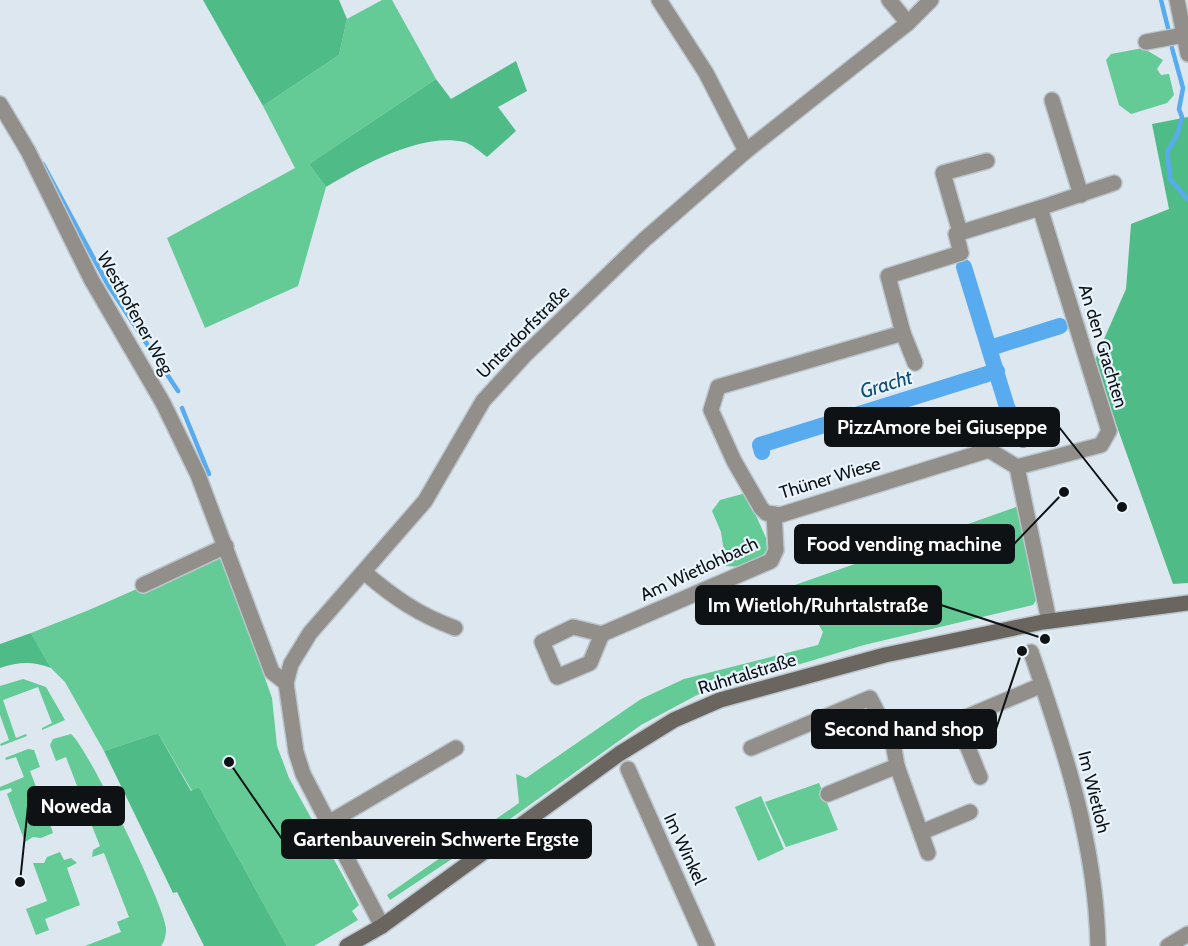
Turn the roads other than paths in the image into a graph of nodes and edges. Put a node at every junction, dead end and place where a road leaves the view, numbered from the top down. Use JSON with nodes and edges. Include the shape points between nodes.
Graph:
{"nodes":[{"id":1,"x":659,"y":0,"type":"edge"},
{"id":2,"x":889,"y":0,"type":"edge"},
{"id":3,"x":930,"y":0,"type":"edge"},
{"id":4,"x":1181,"y":5,"type":"edge"},
{"id":5,"x":908,"y":23,"type":"junction"},
{"id":6,"x":1181,"y":35,"type":"junction"},
{"id":7,"x":1153,"y":41,"type":"dead end"},
{"id":8,"x":1188,"y":54,"type":"edge"},
{"id":9,"x":1052,"y":100,"type":"dead end"},
{"id":10,"x":0,"y":104,"type":"edge"},
{"id":11,"x":746,"y":151,"type":"junction"},
{"id":12,"x":987,"y":160,"type":"dead end"},
{"id":13,"x":1114,"y":183,"type":"dead end"},
{"id":14,"x":1081,"y":195,"type":"junction"},
{"id":15,"x":1040,"y":208,"type":"junction"},
{"id":16,"x":960,"y":232,"type":"junction"},
{"id":17,"x":903,"y":333,"type":"junction"},
{"id":18,"x":915,"y":363,"type":"dead end"},
{"id":19,"x":1017,"y":467,"type":"junction"},
{"id":20,"x":774,"y":514,"type":"junction"},
{"id":21,"x":226,"y":546,"type":"junction"},
{"id":22,"x":364,"y":572,"type":"junction"},
{"id":23,"x":143,"y":585,"type":"dead end"},
{"id":24,"x":1188,"y":603,"type":"edge"},
{"id":25,"x":1049,"y":621,"type":"junction"},
{"id":26,"x":456,"y":628,"type":"dead end"},
{"id":27,"x":602,"y":634,"type":"dead end"},
{"id":28,"x":1031,"y":652,"type":"dead end"},
{"id":29,"x":286,"y":683,"type":"junction"},
{"id":30,"x":1042,"y":685,"type":"junction"},
{"id":31,"x":957,"y":721,"type":"junction"},
{"id":32,"x":893,"y":743,"type":"junction"},
{"id":33,"x":456,"y":748,"type":"dead end"},
{"id":34,"x":751,"y":748,"type":"dead end"},
{"id":35,"x":897,"y":766,"type":"junction"},
{"id":36,"x":628,"y":769,"type":"dead end"},
{"id":37,"x":980,"y":777,"type":"dead end"},
{"id":38,"x":828,"y":794,"type":"dead end"},
{"id":39,"x":970,"y":812,"type":"dead end"},
{"id":40,"x":330,"y":822,"type":"junction"},
{"id":41,"x":922,"y":832,"type":"junction"},
{"id":42,"x":928,"y":853,"type":"dead end"},
{"id":43,"x":382,"y":926,"type":"junction"},
{"id":44,"x":1188,"y":934,"type":"edge"},
{"id":45,"x":347,"y":946,"type":"edge"},
{"id":46,"x":707,"y":946,"type":"edge"},
{"id":47,"x":1098,"y":946,"type":"edge"},
{"id":48,"x":1168,"y":946,"type":"edge"}],
"edges":[{"from":1,"to":11,"type":"street","via":[[706,73]]},
{"from":2,"to":5,"type":"street"},
{"from":3,"to":5,"type":"street","name":"Unterdorfstraße"},
{"from":4,"to":6,"type":"street"},
{"from":5,"to":11,"type":"street","name":"Unterdorfstraße"},
{"from":6,"to":7,"type":"street"},
{"from":6,"to":8,"type":"street"},
{"from":9,"to":14,"type":"street"},
{"from":10,"to":21,"type":"street","name":"Westhofener Weg","via":[[28,151],[91,279],[163,403],[198,475]]},
{"from":11,"to":22,"type":"street","name":"Unterdorfstraße","via":[[644,240],[497,385],[483,401],[425,501]]},
{"from":12,"to":16,"type":"street","via":[[943,173]]},
{"from":13,"to":14,"type":"street"},
{"from":14,"to":15,"type":"street"},
{"from":15,"to":16,"type":"street"},
{"from":15,"to":19,"type":"street","name":"An den Grachten","via":[[1109,431],[1101,445]]},
{"from":16,"to":17,"type":"street","via":[[956,234],[961,252],[888,276]]},
{"from":17,"to":18,"type":"street"},
{"from":17,"to":20,"type":"street","name":"Thüner Wiese","via":[[718,387],[711,410],[761,508]]},
{"from":19,"to":20,"type":"street","name":"Thüner Wiese","via":[[989,450]]},
{"from":19,"to":25,"type":"street"},
{"from":20,"to":27,"type":"street","name":"Am Wietlohbach","via":[[776,550],[771,561]]},
{"from":21,"to":23,"type":"street"},
{"from":21,"to":29,"type":"street","name":"Westhofener Weg","via":[[272,672]]},
{"from":22,"to":26,"type":"street","via":[[402,603],[427,618]]},
{"from":22,"to":29,"type":"street","name":"Unterdorfstraße","via":[[310,633],[291,664]]},
{"from":24,"to":25,"type":"main road","name":"Ruhrtalstraße"},
{"from":25,"to":43,"type":"main road","name":"Ruhrtalstraße","via":[[885,655],[720,700],[674,720],[531,816]]},
{"from":28,"to":30,"type":"street","name":"Im Wietloh"},
{"from":29,"to":40,"type":"street","name":"Unterdorfstraße","via":[[296,752],[303,774]]},
{"from":30,"to":31,"type":"street"},
{"from":30,"to":47,"type":"street","name":"Im Wietloh","via":[[1080,805],[1097,905]]},
{"from":31,"to":32,"type":"street"},
{"from":31,"to":37,"type":"street"},
{"from":32,"to":34,"type":"street","via":[[870,698]]},
{"from":32,"to":35,"type":"street"},
{"from":33,"to":40,"type":"street"},
{"from":35,"to":38,"type":"street"},
{"from":35,"to":41,"type":"street"},
{"from":36,"to":46,"type":"street","name":"Im Winkel"},
{"from":39,"to":41,"type":"street"},
{"from":40,"to":43,"type":"street","name":"Unterdorfstraße"},
{"from":41,"to":42,"type":"street"},
{"from":43,"to":45,"type":"main road","name":"Ruhrtalstraße"},
{"from":44,"to":48,"type":"street"}]}
